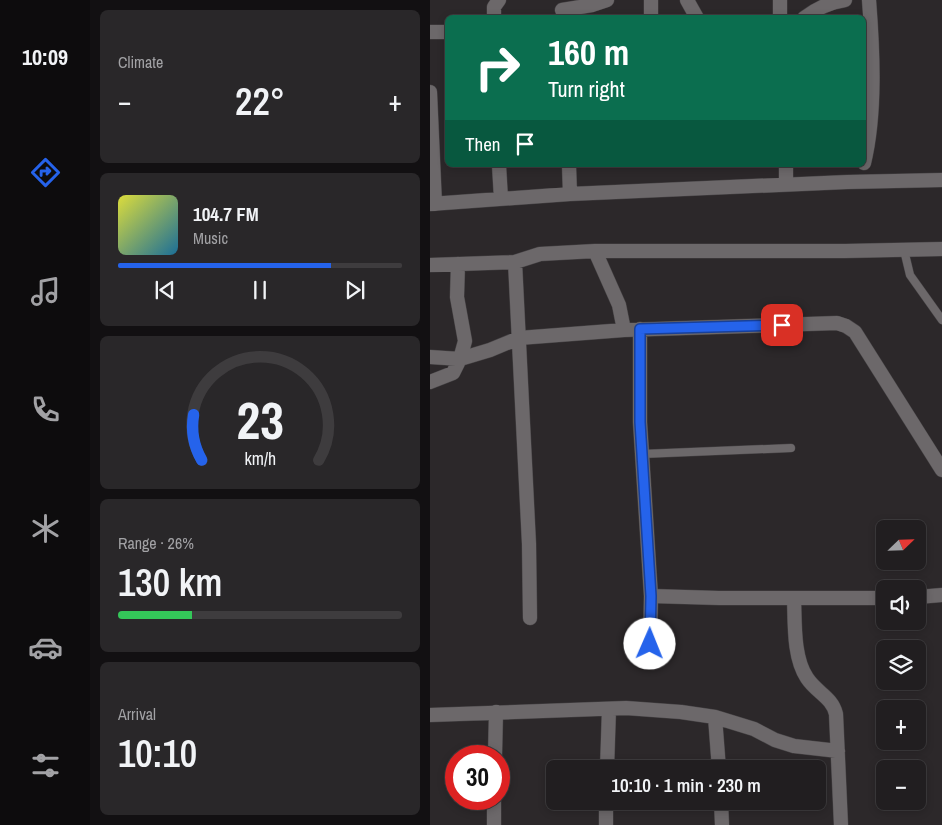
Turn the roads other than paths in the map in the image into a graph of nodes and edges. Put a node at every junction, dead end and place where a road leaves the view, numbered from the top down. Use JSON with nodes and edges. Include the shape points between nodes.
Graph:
{"nodes":[{"id":1,"x":499,"y":0,"type":"edge"},
{"id":2,"x":607,"y":0,"type":"edge"},
{"id":3,"x":651,"y":0,"type":"edge"},
{"id":4,"x":687,"y":0,"type":"edge"},
{"id":5,"x":780,"y":0,"type":"edge"},
{"id":6,"x":845,"y":0,"type":"edge"},
{"id":7,"x":869,"y":0,"type":"edge"},
{"id":8,"x":562,"y":9,"type":"edge"},
{"id":9,"x":494,"y":15,"type":"edge"},
{"id":10,"x":651,"y":15,"type":"edge"},
{"id":11,"x":695,"y":15,"type":"edge"},
{"id":12,"x":780,"y":15,"type":"edge"},
{"id":13,"x":808,"y":15,"type":"edge"},
{"id":14,"x":430,"y":32,"type":"edge"},
{"id":15,"x":445,"y":32,"type":"edge"},
{"id":16,"x":430,"y":92,"type":"edge"},
{"id":17,"x":866,"y":151,"type":"edge"},
{"id":18,"x":500,"y":167,"type":"edge"},
{"id":19,"x":569,"y":167,"type":"edge"},
{"id":20,"x":786,"y":167,"type":"edge"},
{"id":21,"x":862,"y":167,"type":"edge"},
{"id":22,"x":942,"y":180,"type":"edge"},
{"id":23,"x":858,"y":182,"type":"junction"},
{"id":24,"x":786,"y":185,"type":"junction"},
{"id":25,"x":570,"y":194,"type":"junction"},
{"id":26,"x":501,"y":199,"type":"junction"},
{"id":27,"x":432,"y":204,"type":"edge"},
{"id":28,"x":942,"y":248,"type":"edge"},
{"id":29,"x":904,"y":250,"type":"junction"},
{"id":30,"x":595,"y":251,"type":"junction"},
{"id":31,"x":515,"y":262,"type":"junction"},
{"id":32,"x":458,"y":264,"type":"junction"},
{"id":33,"x":430,"y":265,"type":"edge"},
{"id":34,"x":942,"y":320,"type":"edge"},
{"id":35,"x":640,"y":329,"type":"junction"},
{"id":36,"x":624,"y":330,"type":"junction"},
{"id":37,"x":519,"y":338,"type":"junction"},
{"id":38,"x":430,"y":356,"type":"edge"},
{"id":39,"x":460,"y":359,"type":"junction"},
{"id":40,"x":430,"y":382,"type":"edge"},
{"id":41,"x":791,"y":448,"type":"dead end"},
{"id":42,"x":642,"y":454,"type":"junction"},
{"id":43,"x":942,"y":470,"type":"edge"},
{"id":44,"x":942,"y":595,"type":"edge"},
{"id":45,"x":651,"y":596,"type":"junction"},
{"id":46,"x":926,"y":596,"type":"edge"},
{"id":47,"x":794,"y":598,"type":"junction"},
{"id":48,"x":876,"y":598,"type":"edge"},
{"id":49,"x":530,"y":618,"type":"dead end"},
{"id":50,"x":650,"y":644,"type":"dead end"},
{"id":51,"x":609,"y":709,"type":"junction"},
{"id":52,"x":496,"y":712,"type":"junction"},
{"id":53,"x":430,"y":715,"type":"edge"},
{"id":54,"x":715,"y":717,"type":"junction"},
{"id":55,"x":495,"y":745,"type":"edge"},
{"id":56,"x":838,"y":752,"type":"junction"},
{"id":57,"x":607,"y":760,"type":"edge"},
{"id":58,"x":717,"y":760,"type":"edge"},
{"id":59,"x":494,"y":810,"type":"edge"},
{"id":60,"x":606,"y":810,"type":"edge"},
{"id":61,"x":721,"y":810,"type":"edge"},
{"id":62,"x":494,"y":825,"type":"edge"},
{"id":63,"x":606,"y":825,"type":"edge"},
{"id":64,"x":722,"y":825,"type":"edge"},
{"id":65,"x":841,"y":825,"type":"edge"}],
"edges":[{"from":1,"to":9,"type":"street","via":[[494,7]]},
{"from":2,"to":8,"type":"street"},
{"from":3,"to":10,"type":"street"},
{"from":4,"to":11,"type":"street"},
{"from":5,"to":12,"type":"street"},
{"from":6,"to":13,"type":"street"},
{"from":7,"to":17,"type":"street","via":[[871,100]]},
{"from":14,"to":15,"type":"street"},
{"from":16,"to":27,"type":"street"},
{"from":18,"to":26,"type":"street"},
{"from":19,"to":25,"type":"street"},
{"from":20,"to":24,"type":"street"},
{"from":21,"to":23,"type":"street"},
{"from":22,"to":23,"type":"street"},
{"from":23,"to":24,"type":"street"},
{"from":24,"to":25,"type":"street"},
{"from":25,"to":26,"type":"street"},
{"from":26,"to":27,"type":"street"},
{"from":28,"to":29,"type":"street"},
{"from":29,"to":30,"type":"street"},
{"from":29,"to":34,"type":"lane","via":[[910,275]]},
{"from":30,"to":31,"type":"street","via":[[540,254]]},
{"from":30,"to":36,"type":"street","via":[[619,305]]},
{"from":31,"to":32,"type":"street"},
{"from":31,"to":37,"type":"street"},
{"from":32,"to":33,"type":"street"},
{"from":32,"to":39,"type":"street","via":[[457,296],[465,341]]},
{"from":35,"to":36,"type":"street"},
{"from":35,"to":42,"type":"street"},
{"from":35,"to":43,"type":"street","via":[[836,323],[846,326],[855,332]]},
{"from":36,"to":37,"type":"street"},
{"from":37,"to":39,"type":"street"},
{"from":37,"to":49,"type":"street"},
{"from":38,"to":39,"type":"street"},
{"from":39,"to":40,"type":"street","via":[[453,373]]},
{"from":41,"to":42,"type":"lane"},
{"from":42,"to":45,"type":"street"},
{"from":44,"to":46,"type":"street"},
{"from":45,"to":47,"type":"street"},
{"from":45,"to":50,"type":"street"},
{"from":47,"to":48,"type":"street"},
{"from":47,"to":56,"type":"street","via":[[795,641],[802,667],[811,683],[834,705]]},
{"from":51,"to":52,"type":"street"},
{"from":51,"to":54,"type":"street"},
{"from":51,"to":57,"type":"street"},
{"from":52,"to":53,"type":"street"},
{"from":52,"to":55,"type":"street"},
{"from":54,"to":56,"type":"street","via":[[794,746]]},
{"from":54,"to":58,"type":"street"},
{"from":56,"to":65,"type":"street"},
{"from":59,"to":62,"type":"street"},
{"from":60,"to":63,"type":"street"},
{"from":61,"to":64,"type":"street"}]}
